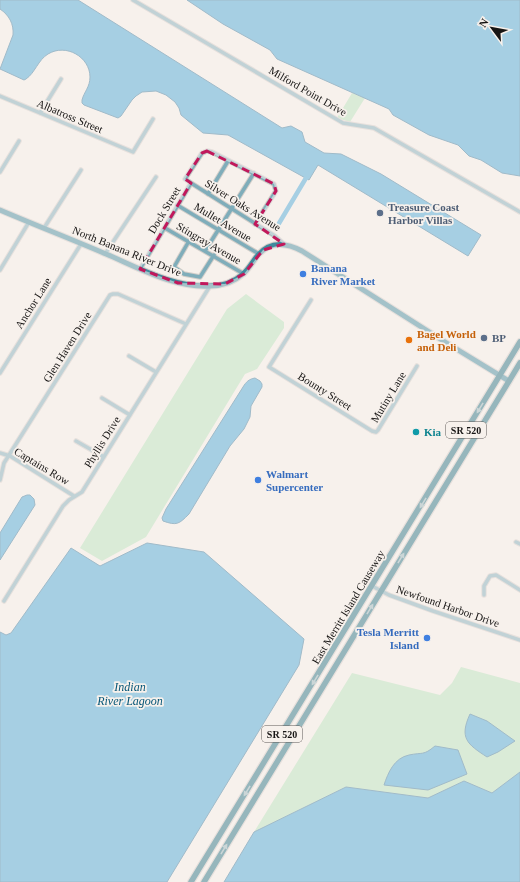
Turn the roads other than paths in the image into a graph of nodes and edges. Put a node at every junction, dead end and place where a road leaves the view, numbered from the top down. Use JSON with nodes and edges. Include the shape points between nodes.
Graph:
{"nodes":[{"id":1,"x":133,"y":0,"type":"edge"},
{"id":2,"x":62,"y":79,"type":"dead end"},
{"id":3,"x":0,"y":96,"type":"edge"},
{"id":4,"x":40,"y":113,"type":"junction"},
{"id":5,"x":152,"y":119,"type":"dead end"},
{"id":6,"x":19,"y":141,"type":"dead end"},
{"id":7,"x":228,"y":161,"type":"junction"},
{"id":8,"x":81,"y":170,"type":"dead end"},
{"id":9,"x":0,"y":172,"type":"edge"},
{"id":10,"x":254,"y":173,"type":"junction"},
{"id":11,"x":156,"y":177,"type":"dead end"},
{"id":12,"x":191,"y":183,"type":"junction"},
{"id":13,"x":208,"y":194,"type":"junction"},
{"id":14,"x":177,"y":205,"type":"junction"},
{"id":15,"x":232,"y":209,"type":"junction"},
{"id":16,"x":0,"y":210,"type":"edge"},
{"id":17,"x":520,"y":212,"type":"edge"},
{"id":18,"x":29,"y":222,"type":"junction"},
{"id":19,"x":255,"y":224,"type":"junction"},
{"id":20,"x":44,"y":228,"type":"junction"},
{"id":21,"x":165,"y":228,"type":"junction"},
{"id":22,"x":218,"y":230,"type":"junction"},
{"id":23,"x":189,"y":241,"type":"junction"},
{"id":24,"x":81,"y":244,"type":"junction"},
{"id":25,"x":284,"y":244,"type":"junction"},
{"id":26,"x":206,"y":251,"type":"junction"},
{"id":27,"x":105,"y":254,"type":"junction"},
{"id":28,"x":259,"y":254,"type":"junction"},
{"id":29,"x":214,"y":255,"type":"junction"},
{"id":30,"x":140,"y":268,"type":"junction"},
{"id":31,"x":0,"y":270,"type":"edge"},
{"id":32,"x":244,"y":274,"type":"junction"},
{"id":33,"x":210,"y":286,"type":"junction"},
{"id":34,"x":311,"y":300,"type":"dead end"},
{"id":35,"x":186,"y":324,"type":"junction"},
{"id":36,"x":520,"y":342,"type":"edge"},
{"id":37,"x":130,"y":356,"type":"dead end"},
{"id":38,"x":520,"y":363,"type":"edge"},
{"id":39,"x":417,"y":366,"type":"dead end"},
{"id":40,"x":156,"y":372,"type":"junction"},
{"id":41,"x":0,"y":373,"type":"edge"},
{"id":42,"x":500,"y":375,"type":"junction"},
{"id":43,"x":509,"y":381,"type":"junction"},
{"id":44,"x":102,"y":398,"type":"dead end"},
{"id":45,"x":130,"y":415,"type":"junction"},
{"id":46,"x":372,"y":431,"type":"joint"},
{"id":47,"x":76,"y":441,"type":"dead end"},
{"id":48,"x":0,"y":453,"type":"edge"},
{"id":49,"x":10,"y":456,"type":"junction"},
{"id":50,"x":104,"y":458,"type":"junction"},
{"id":51,"x":0,"y":480,"type":"edge"},
{"id":52,"x":74,"y":496,"type":"junction"},
{"id":53,"x":516,"y":542,"type":"dead end"},
{"id":54,"x":520,"y":544,"type":"edge"},
{"id":55,"x":372,"y":586,"type":"junction"},
{"id":56,"x":520,"y":590,"type":"edge"},
{"id":57,"x":381,"y":591,"type":"junction"},
{"id":58,"x":484,"y":595,"type":"dead end"},
{"id":59,"x":4,"y":601,"type":"dead end"},
{"id":60,"x":520,"y":640,"type":"edge"},
{"id":61,"x":192,"y":882,"type":"edge"},
{"id":62,"x":204,"y":882,"type":"edge"}],
"edges":[{"from":1,"to":17,"type":"street","name":"Milford Point Drive","via":[[343,123],[374,128]]},
{"from":2,"to":4,"type":"street"},
{"from":3,"to":4,"type":"street","name":"Albatross Street"},
{"from":4,"to":5,"type":"street","name":"Albatross Street","via":[[132,152]]},
{"from":6,"to":9,"type":"street"},
{"from":7,"to":10,"type":"street"},
{"from":7,"to":12,"type":"street","name":"Dock Street","via":[[212,152],[202,153],[185,179]]},
{"from":7,"to":13,"type":"street"},
{"from":8,"to":20,"type":"street"},
{"from":10,"to":15,"type":"street"},
{"from":10,"to":19,"type":"street","via":[[274,184],[276,191]]},
{"from":11,"to":27,"type":"street"},
{"from":12,"to":13,"type":"street","name":"Silver Oaks Avenue"},
{"from":12,"to":14,"type":"street","name":"Dock Street"},
{"from":13,"to":15,"type":"street","name":"Silver Oaks Avenue"},
{"from":14,"to":21,"type":"street","name":"Dock Street"},
{"from":14,"to":22,"type":"street","name":"Mullet Avenue"},
{"from":15,"to":19,"type":"street","name":"Silver Oaks Avenue"},
{"from":15,"to":22,"type":"street"},
{"from":16,"to":18,"type":"street","name":"North Banana River Drive"},
{"from":18,"to":20,"type":"street","name":"North Banana River Drive"},
{"from":18,"to":31,"type":"street"},
{"from":19,"to":25,"type":"street","name":"Silver Oaks Avenue"},
{"from":20,"to":24,"type":"street","name":"North Banana River Drive"},
{"from":21,"to":23,"type":"street","name":"Stingray Avenue"},
{"from":21,"to":30,"type":"street","name":"Dock Street"},
{"from":22,"to":26,"type":"street"},
{"from":22,"to":28,"type":"street","name":"Mullet Avenue"},
{"from":23,"to":26,"type":"street","name":"Stingray Avenue"},
{"from":23,"to":29,"type":"street","via":[[174,267],[184,274],[200,277]]},
{"from":24,"to":27,"type":"street","name":"North Banana River Drive"},
{"from":24,"to":41,"type":"street","name":"Anchor Lane"},
{"from":25,"to":28,"type":"street","name":"North Banana River Drive","via":[[269,247]]},
{"from":25,"to":42,"type":"street","via":[[302,251]]},
{"from":26,"to":29,"type":"street","name":"Stingray Avenue"},
{"from":27,"to":30,"type":"street","name":"North Banana River Drive"},
{"from":28,"to":32,"type":"street","name":"North Banana River Drive"},
{"from":29,"to":32,"type":"street","name":"Stingray Avenue"},
{"from":30,"to":33,"type":"street","name":"North Banana River Drive","via":[[178,283]]},
{"from":32,"to":33,"type":"street","name":"North Banana River Drive","via":[[234,281]]},
{"from":33,"to":35,"type":"street","name":"Phyllis Drive"},
{"from":34,"to":46,"type":"street","name":"Bounty Street","via":[[269,367]]},
{"from":35,"to":40,"type":"street","name":"Phyllis Drive"},
{"from":35,"to":49,"type":"street","name":"Glen Haven Drive","via":[[118,294],[110,295]]},
{"from":36,"to":42,"type":"main road","name":"East Merritt Island Causeway","number":"SR 520"},
{"from":37,"to":40,"type":"street"},
{"from":38,"to":43,"type":"main road","name":"East Merritt Island Causeway","number":"SR 520"},
{"from":39,"to":46,"type":"street","name":"Mutiny Lane","via":[[378,430]]},
{"from":40,"to":45,"type":"street","name":"Phyllis Drive"},
{"from":42,"to":43,"type":"street"},
{"from":42,"to":55,"type":"main road","name":"East Merritt Island Causeway","number":"SR 520","one_way":true},
{"from":57,"to":43,"type":"main road","name":"East Merritt Island Causeway","number":"SR 520","one_way":true},
{"from":44,"to":45,"type":"street"},
{"from":45,"to":50,"type":"street","name":"Phyllis Drive"},
{"from":47,"to":50,"type":"street"},
{"from":48,"to":49,"type":"street","name":"Captains Row"},
{"from":49,"to":51,"type":"street","name":"Glen Haven Drive","via":[[4,463]]},
{"from":49,"to":52,"type":"street","name":"Captains Row"},
{"from":50,"to":52,"type":"street","name":"Phyllis Drive","via":[[82,492]]},
{"from":52,"to":59,"type":"street","name":"Phyllis Drive","via":[[63,506]]},
{"from":53,"to":54,"type":"street"},
{"from":55,"to":57,"type":"street","name":"Newfound Harbor Drive"},
{"from":55,"to":61,"type":"main road","name":"East Merritt Island Causeway","number":"SR 520","one_way":true},
{"from":56,"to":58,"type":"street","via":[[496,575],[490,576],[484,586]]},
{"from":57,"to":60,"type":"street","name":"Newfound Harbor Drive"},
{"from":62,"to":57,"type":"main road","name":"East Merritt Island Causeway","number":"SR 520","one_way":true}]}
